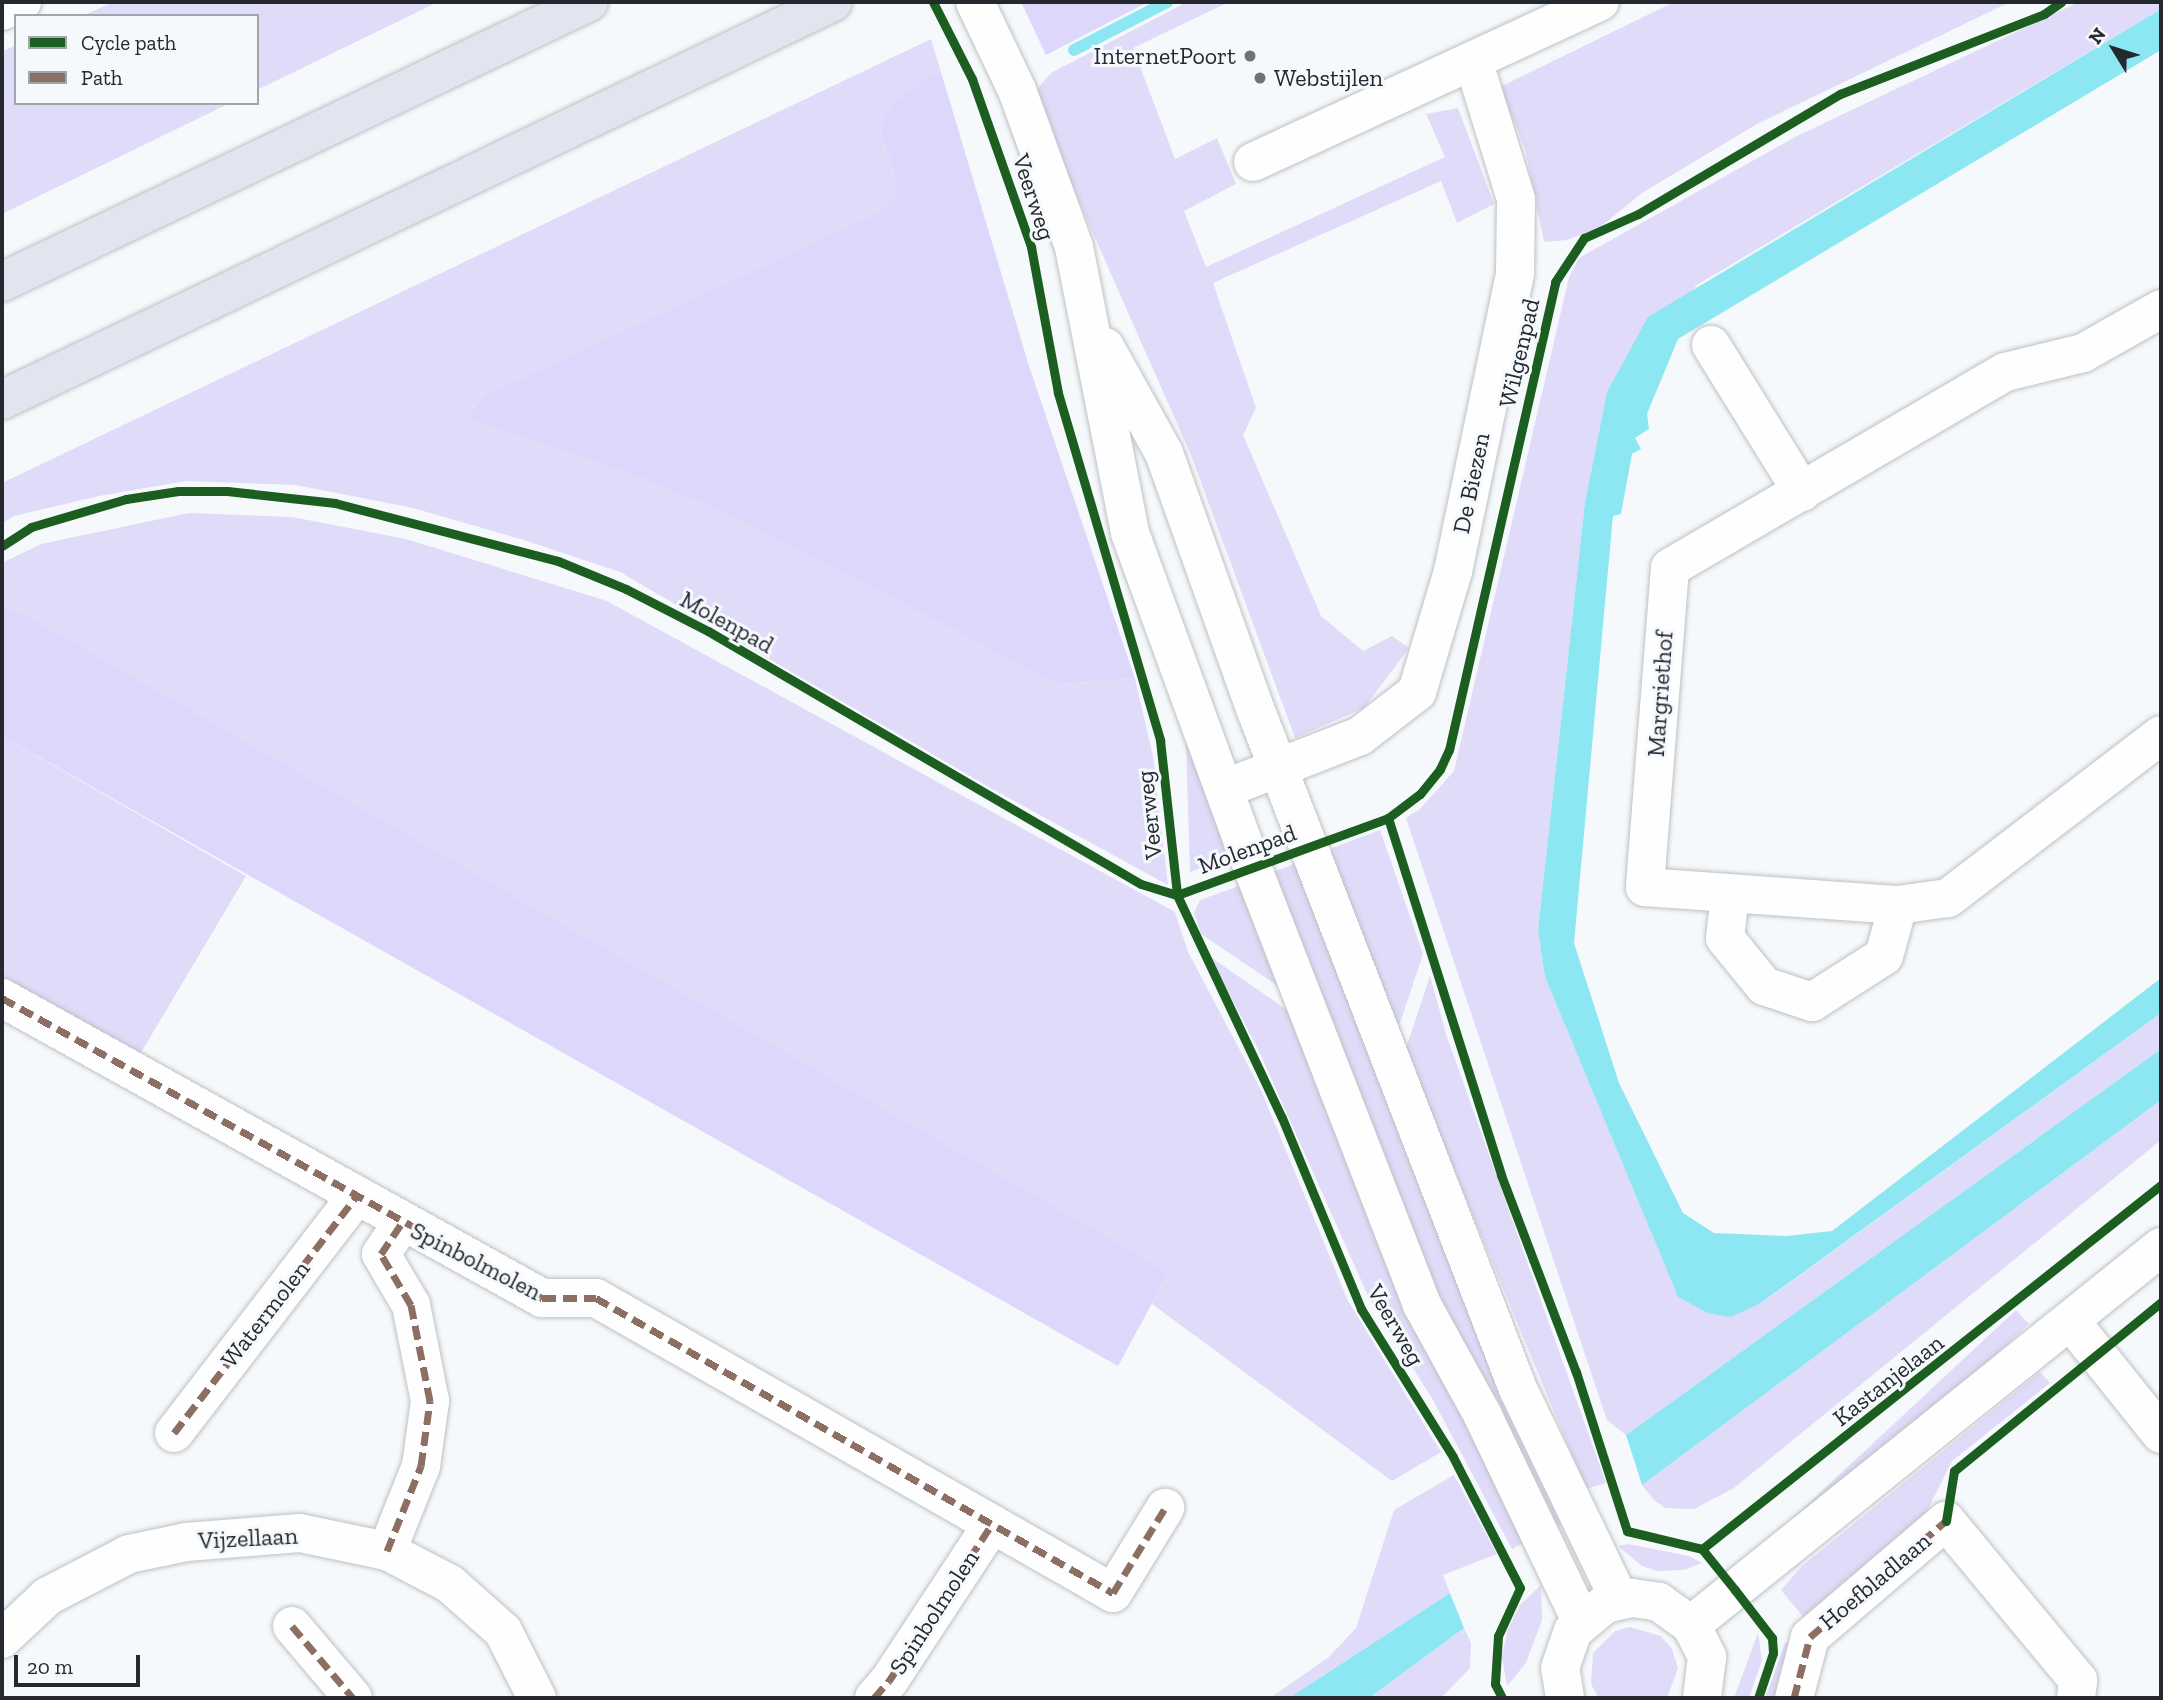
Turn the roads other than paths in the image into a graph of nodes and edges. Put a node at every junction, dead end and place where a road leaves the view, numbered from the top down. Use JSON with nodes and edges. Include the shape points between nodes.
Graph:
{"nodes":[{"id":1,"x":22,"y":2,"type":"edge"},
{"id":2,"x":589,"y":2,"type":"edge"},
{"id":3,"x":833,"y":2,"type":"edge"},
{"id":4,"x":1600,"y":2,"type":"edge"},
{"id":5,"x":977,"y":6,"type":"edge"},
{"id":6,"x":2,"y":11,"type":"edge"},
{"id":7,"x":1473,"y":60,"type":"junction"},
{"id":8,"x":1253,"y":162,"type":"dead end"},
{"id":9,"x":2,"y":282,"type":"edge"},
{"id":10,"x":2161,"y":309,"type":"edge"},
{"id":11,"x":1087,"y":314,"type":"junction"},
{"id":12,"x":1711,"y":345,"type":"dead end"},
{"id":13,"x":2,"y":400,"type":"edge"},
{"id":14,"x":1801,"y":492,"type":"junction"},
{"id":15,"x":2161,"y":735,"type":"edge"},
{"id":16,"x":1280,"y":768,"type":"junction"},
{"id":17,"x":1224,"y":789,"type":"junction"},
{"id":18,"x":1730,"y":895,"type":"junction"},
{"id":19,"x":1898,"y":905,"type":"junction"},
{"id":20,"x":2,"y":998,"type":"edge"},
{"id":21,"x":357,"y":1195,"type":"junction"},
{"id":22,"x":402,"y":1223,"type":"junction"},
{"id":23,"x":2161,"y":1247,"type":"edge"},
{"id":24,"x":2072,"y":1322,"type":"junction"},
{"id":25,"x":2154,"y":1412,"type":"edge"},
{"id":26,"x":174,"y":1433,"type":"dead end"},
{"id":27,"x":1165,"y":1508,"type":"dead end"},
{"id":28,"x":992,"y":1524,"type":"junction"},
{"id":29,"x":387,"y":1551,"type":"junction"},
{"id":30,"x":1619,"y":1600,"type":"junction"},
{"id":31,"x":1581,"y":1621,"type":"junction"},
{"id":32,"x":1691,"y":1625,"type":"junction"},
{"id":33,"x":292,"y":1626,"type":"dead end"},
{"id":34,"x":2,"y":1639,"type":"edge"},
{"id":35,"x":353,"y":1698,"type":"edge"},
{"id":36,"x":537,"y":1698,"type":"edge"},
{"id":37,"x":874,"y":1698,"type":"edge"},
{"id":38,"x":1566,"y":1698,"type":"edge"},
{"id":39,"x":1702,"y":1698,"type":"edge"},
{"id":40,"x":1794,"y":1698,"type":"edge"},
{"id":41,"x":2076,"y":1698,"type":"edge"}],
"edges":[{"from":1,"to":6,"type":"street"},
{"from":2,"to":9,"type":"highway"},
{"from":3,"to":13,"type":"highway"},
{"from":4,"to":7,"type":"street"},
{"from":5,"to":11,"type":"street","name":"Veerweg","via":[[1050,172],[1074,247]]},
{"from":7,"to":8,"type":"street"},
{"from":7,"to":16,"type":"street","name":"De Biezen","via":[[1519,218],[1516,273],[1452,571],[1417,692],[1360,736]]},
{"from":10,"to":14,"type":"street","name":"Margriethof","via":[[2083,353],[2005,372]]},
{"from":11,"to":16,"type":"street","name":"Veerweg","via":[[1164,453]]},
{"from":11,"to":17,"type":"street","name":"Veerweg","via":[[1130,533]]},
{"from":12,"to":14,"type":"street"},
{"from":14,"to":18,"type":"street","name":"Margriethof","via":[[1670,568],[1645,887]]},
{"from":15,"to":19,"type":"street","name":"Margriethof","via":[[1948,898]]},
{"from":16,"to":17,"type":"street","name":"De Biezen"},
{"from":16,"to":30,"type":"street","name":"Veerweg","via":[[1518,1389]]},
{"from":17,"to":31,"type":"street","name":"Veerweg","via":[[1421,1303],[1482,1414]]},
{"from":18,"to":19,"type":"street","name":"Margriethof"},
{"from":18,"to":19,"type":"street","via":[[1725,938],[1763,986],[1812,1002],[1884,956]]},
{"from":20,"to":21,"type":"street","name":"Spinbolmolen"},
{"from":21,"to":22,"type":"street","name":"Spinbolmolen"},
{"from":21,"to":26,"type":"street","name":"Watermolen"},
{"from":22,"to":28,"type":"street","name":"Spinbolmolen","via":[[542,1298],[596,1298]]},
{"from":22,"to":29,"type":"street","via":[[381,1254],[411,1305],[430,1401],[421,1466]]},
{"from":23,"to":24,"type":"street"},
{"from":24,"to":25,"type":"street"},
{"from":24,"to":32,"type":"street"},
{"from":27,"to":28,"type":"street","name":"Spinbolmolen","via":[[1113,1593]]},
{"from":28,"to":37,"type":"street","name":"Spinbolmolen"},
{"from":29,"to":34,"type":"street","name":"Vijzellaan","via":[[300,1533],[186,1542],[129,1554],[48,1596]]},
{"from":29,"to":36,"type":"street","name":"Vijzellaan","via":[[450,1584],[503,1631]]},
{"from":30,"to":31,"type":"street"},
{"from":30,"to":32,"type":"street","via":[[1659,1602]]},
{"from":31,"to":38,"type":"street","via":[[1562,1655],[1560,1681]]},
{"from":32,"to":39,"type":"street","via":[[1707,1657]]},
{"from":33,"to":35,"type":"street"},
{"from":40,"to":41,"type":"street","name":"Hoefbladlaan","via":[[1810,1637],[1946,1521],[2078,1680]]}]}
